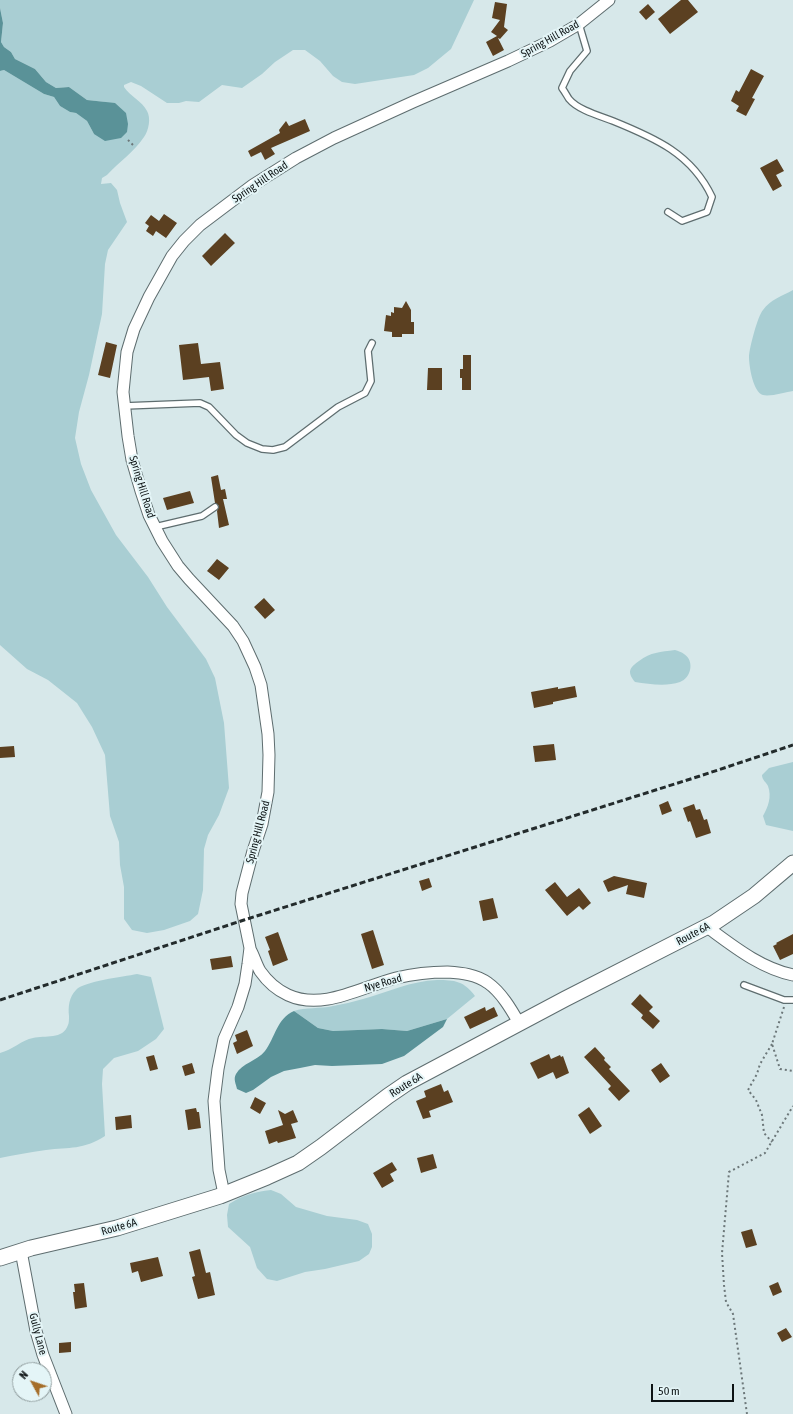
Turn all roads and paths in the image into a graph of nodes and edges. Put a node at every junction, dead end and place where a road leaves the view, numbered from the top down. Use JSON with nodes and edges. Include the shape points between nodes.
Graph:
{"nodes":[{"id":1,"x":609,"y":0,"type":"edge"},
{"id":2,"x":579,"y":24,"type":"junction"},
{"id":3,"x":128,"y":140,"type":"dead end"},
{"id":4,"x":135,"y":147,"type":"dead end"},
{"id":5,"x":668,"y":212,"type":"dead end"},
{"id":6,"x":372,"y":343,"type":"dead end"},
{"id":7,"x":124,"y":406,"type":"junction"},
{"id":8,"x":215,"y":507,"type":"dead end"},
{"id":9,"x":155,"y":527,"type":"junction"},
{"id":10,"x":793,"y":863,"type":"edge"},
{"id":11,"x":707,"y":927,"type":"junction"},
{"id":12,"x":250,"y":948,"type":"junction"},
{"id":13,"x":793,"y":975,"type":"edge"},
{"id":14,"x":744,"y":985,"type":"dead end"},
{"id":15,"x":784,"y":1000,"type":"junction"},
{"id":16,"x":793,"y":1000,"type":"edge"},
{"id":17,"x":519,"y":1023,"type":"junction"},
{"id":18,"x":772,"y":1044,"type":"junction"},
{"id":19,"x":793,"y":1071,"type":"edge"},
{"id":20,"x":793,"y":1106,"type":"edge"},
{"id":21,"x":772,"y":1142,"type":"junction"},
{"id":22,"x":224,"y":1194,"type":"junction"},
{"id":23,"x":21,"y":1251,"type":"junction"},
{"id":24,"x":0,"y":1258,"type":"edge"},
{"id":25,"x":66,"y":1414,"type":"edge"},
{"id":26,"x":747,"y":1414,"type":"edge"}],
"edges":[{"from":1,"to":2,"type":"street","name":"Spring Hill Road"},
{"from":2,"to":5,"type":"lane","via":[[587,51],[570,70],[562,88],[570,100],[585,110],[647,135],[679,154],[706,183],[712,197],[707,212],[682,221]]},
{"from":2,"to":7,"type":"street","name":"Spring Hill Road","via":[[508,61],[334,138],[296,158],[200,224],[172,256],[134,329],[124,369]]},
{"from":3,"to":4,"type":"path"},
{"from":6,"to":7,"type":"lane","via":[[368,350],[371,382],[365,393],[338,407],[285,447],[262,449],[247,443],[208,407],[200,403]]},
{"from":7,"to":9,"type":"street","name":"Spring Hill Road","via":[[132,460]]},
{"from":8,"to":9,"type":"lane","via":[[202,516]]},
{"from":9,"to":12,"type":"street","name":"Spring Hill Road","via":[[189,579],[234,626],[249,653],[261,685],[268,734],[268,792],[262,824],[242,893],[241,904]]},
{"from":10,"to":11,"type":"main road","name":"Route 6A","via":[[754,896]]},
{"from":11,"to":13,"type":"street","via":[[758,961]]},
{"from":11,"to":17,"type":"main road","name":"Route 6A"},
{"from":12,"to":17,"type":"street","name":"Nye Road","via":[[260,971],[269,982],[294,998],[322,1001],[396,978],[425,972],[459,973],[476,976],[488,983],[510,1008]]},
{"from":12,"to":22,"type":"street","name":"Spring Hill Road","via":[[245,984],[224,1040],[214,1101],[219,1170]]},
{"from":14,"to":15,"type":"lane"},
{"from":15,"to":16,"type":"lane"},
{"from":15,"to":18,"type":"path","via":[[784,1008]]},
{"from":17,"to":22,"type":"main road","name":"Route 6A","via":[[407,1083],[298,1163]]},
{"from":18,"to":19,"type":"path","via":[[780,1069]]},
{"from":18,"to":21,"type":"path","via":[[748,1090],[756,1100],[762,1115],[764,1133]]},
{"from":20,"to":21,"type":"path"},
{"from":21,"to":26,"type":"path","via":[[765,1153],[729,1172],[722,1253],[724,1285],[726,1302],[732,1314]]},
{"from":22,"to":23,"type":"main road","name":"Route 6A","via":[[117,1228]]},
{"from":23,"to":24,"type":"main road","name":"Route 6A"},
{"from":23,"to":25,"type":"street","name":"Gully Lane","via":[[36,1331]]}]}
